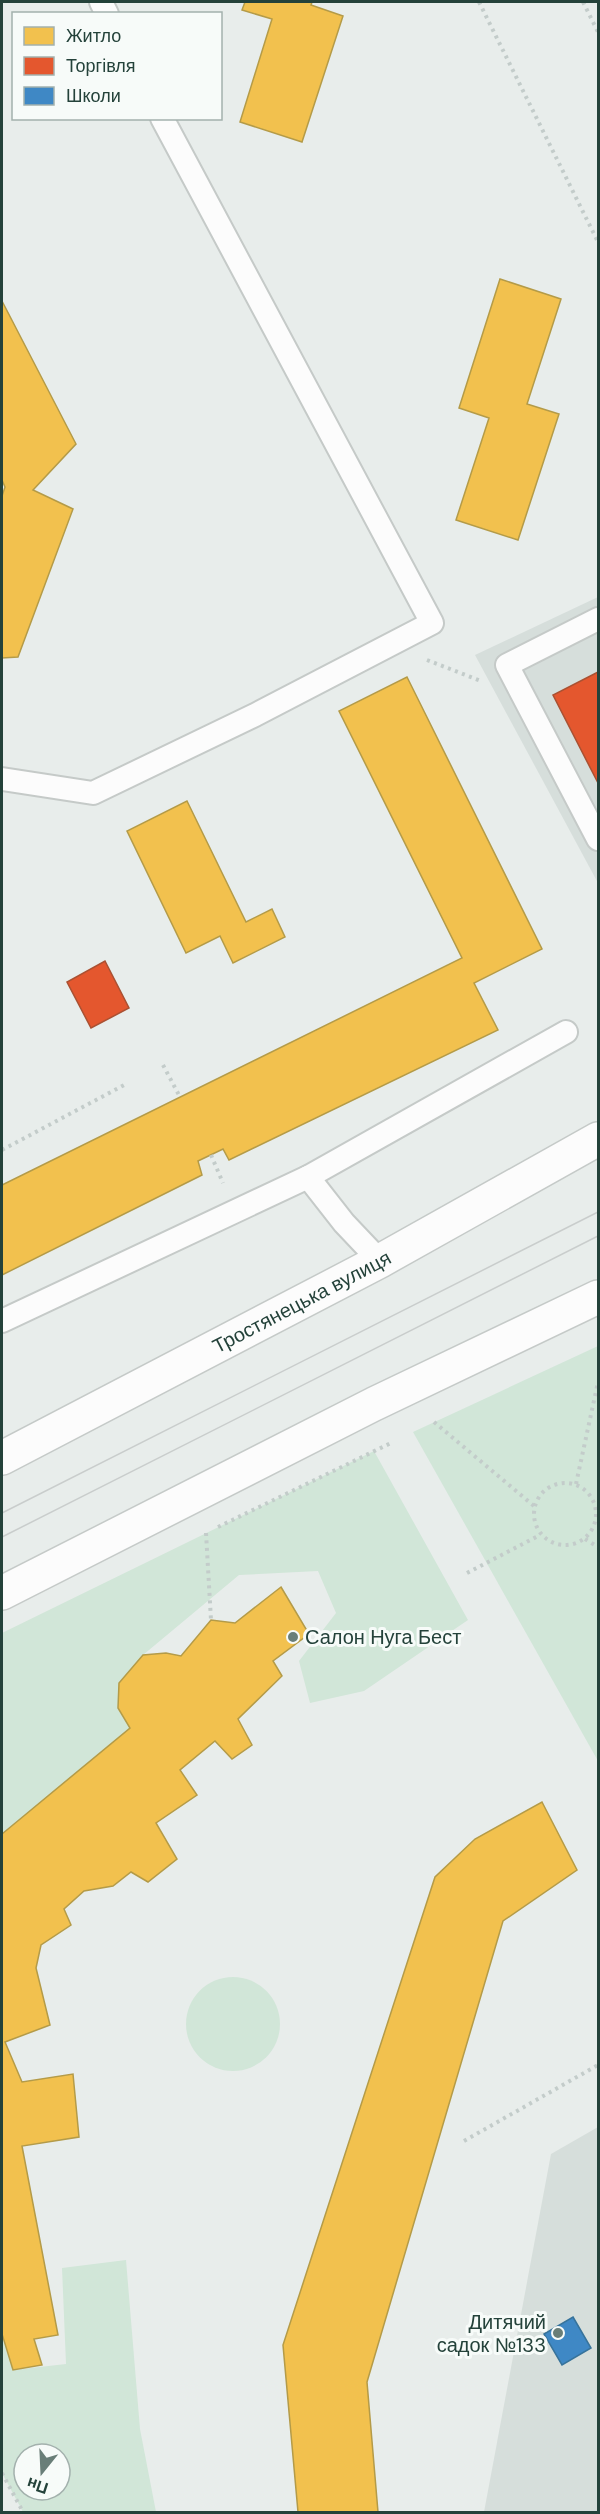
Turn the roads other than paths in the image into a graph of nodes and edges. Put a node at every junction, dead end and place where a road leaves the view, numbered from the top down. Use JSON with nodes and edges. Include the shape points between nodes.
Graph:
{"nodes":[{"id":1,"x":163,"y":120,"type":"edge"},
{"id":2,"x":598,"y":619,"type":"edge"},
{"id":3,"x":2,"y":779,"type":"edge"},
{"id":4,"x":598,"y":839,"type":"edge"},
{"id":5,"x":566,"y":1032,"type":"dead end"},
{"id":6,"x":598,"y":1139,"type":"edge"},
{"id":7,"x":308,"y":1177,"type":"junction"},
{"id":8,"x":380,"y":1261,"type":"junction"},
{"id":9,"x":598,"y":1297,"type":"edge"},
{"id":10,"x":2,"y":1321,"type":"edge"},
{"id":11,"x":2,"y":1458,"type":"edge"},
{"id":12,"x":2,"y":1593,"type":"edge"}],
"edges":[{"from":1,"to":3,"type":"lane","via":[[432,623],[255,716],[93,794]]},
{"from":2,"to":4,"type":"lane","via":[[507,665]]},
{"from":5,"to":7,"type":"lane"},
{"from":6,"to":8,"type":"street","name":"Тростянецька вулиця"},
{"from":7,"to":8,"type":"lane"},
{"from":7,"to":10,"type":"lane"},
{"from":8,"to":11,"type":"street","name":"Тростянецька вулиця"},
{"from":9,"to":12,"type":"street","via":[[374,1404]]}]}
